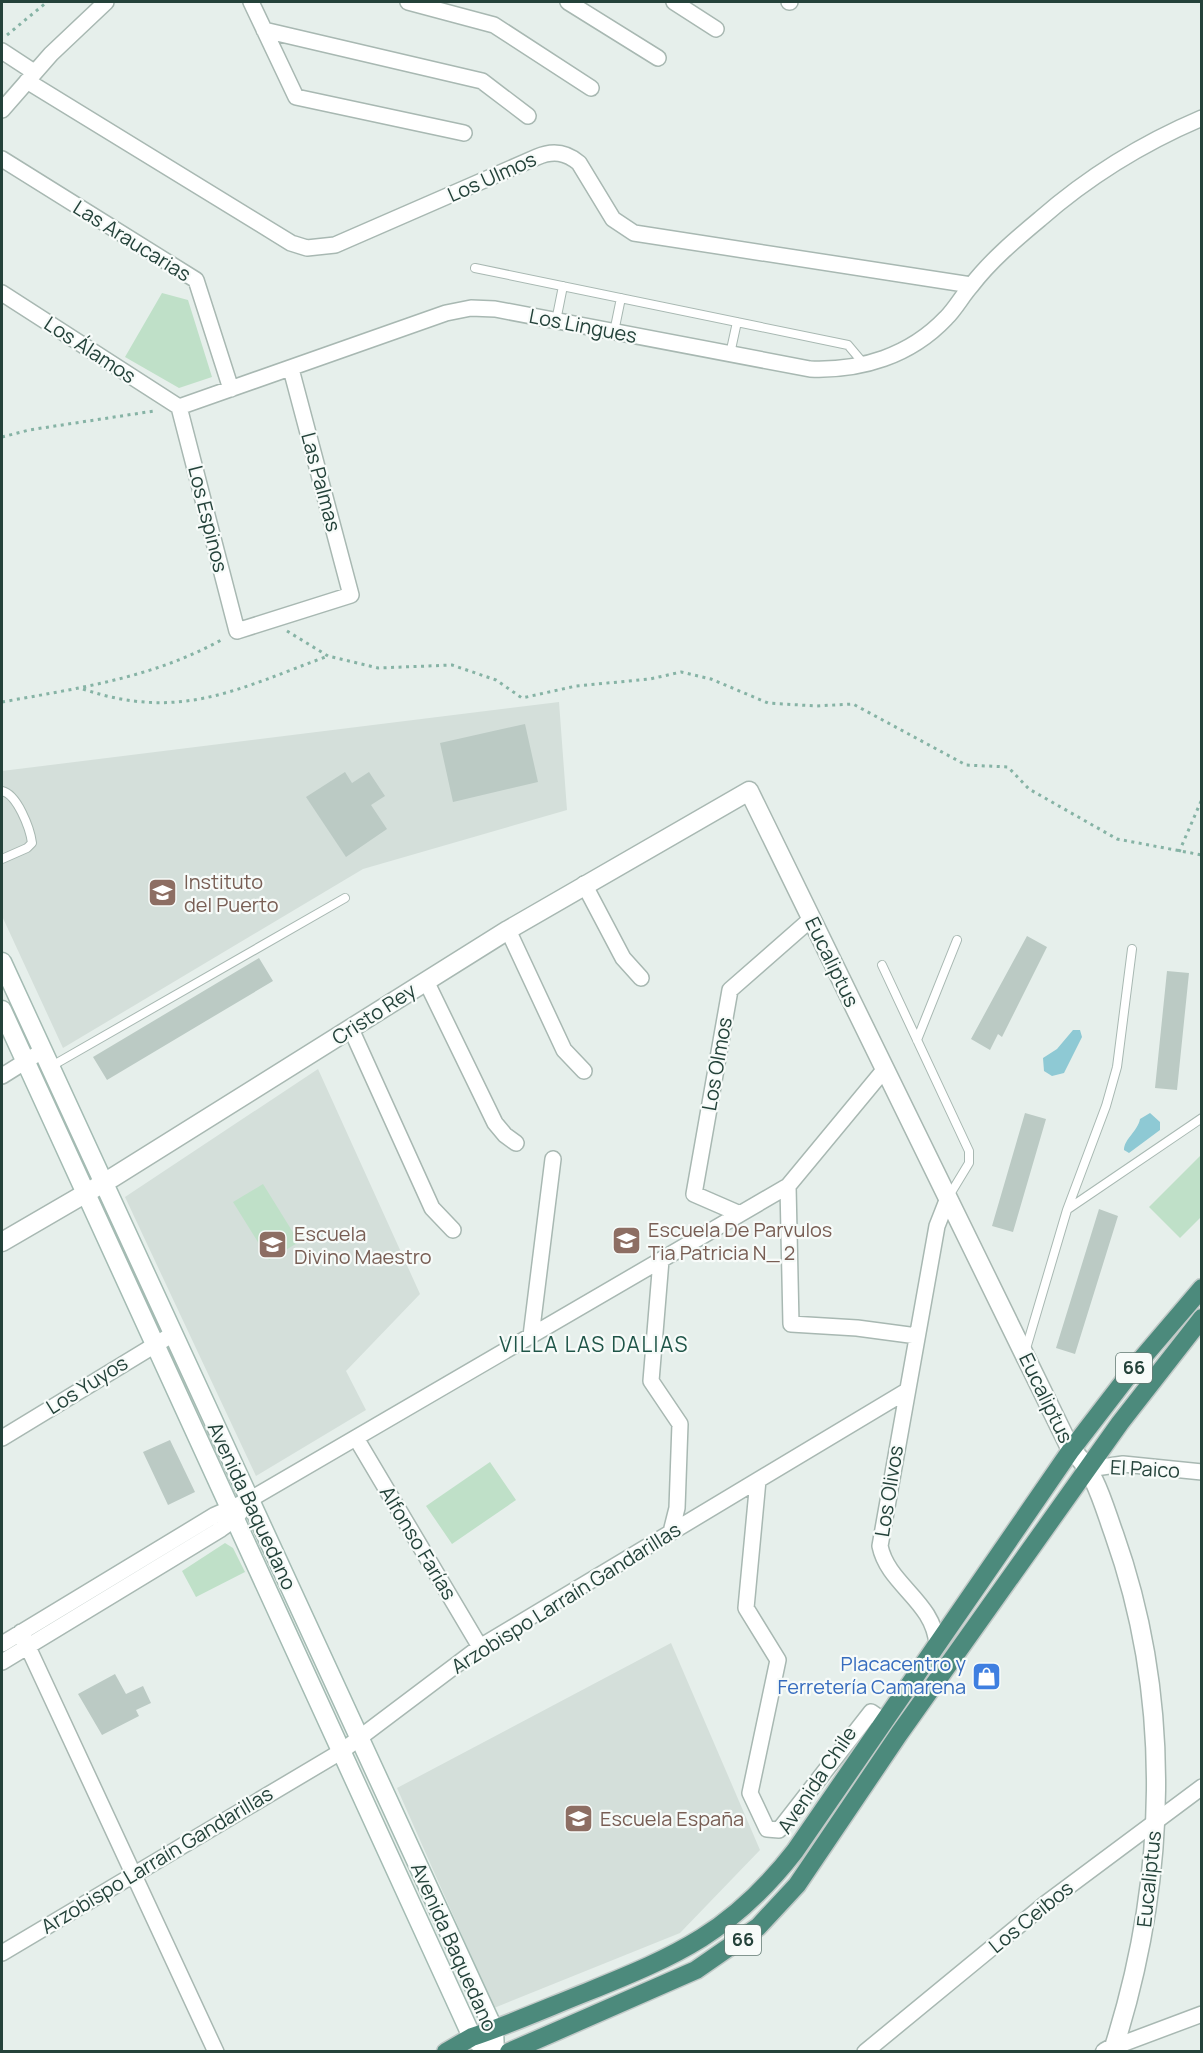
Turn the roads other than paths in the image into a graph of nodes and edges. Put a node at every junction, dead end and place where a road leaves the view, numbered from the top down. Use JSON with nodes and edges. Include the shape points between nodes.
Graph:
{"nodes":[{"id":1,"x":106,"y":2,"type":"edge"},
{"id":2,"x":250,"y":2,"type":"edge"},
{"id":3,"x":408,"y":2,"type":"edge"},
{"id":4,"x":568,"y":2,"type":"edge"},
{"id":5,"x":674,"y":2,"type":"edge"},
{"id":6,"x":716,"y":29,"type":"dead end"},
{"id":7,"x":264,"y":30,"type":"junction"},
{"id":8,"x":2,"y":51,"type":"edge"},
{"id":9,"x":658,"y":58,"type":"dead end"},
{"id":10,"x":30,"y":76,"type":"junction"},
{"id":11,"x":591,"y":88,"type":"dead end"},
{"id":12,"x":2,"y":110,"type":"edge"},
{"id":13,"x":528,"y":116,"type":"dead end"},
{"id":14,"x":1202,"y":118,"type":"edge"},
{"id":15,"x":464,"y":133,"type":"dead end"},
{"id":16,"x":2,"y":159,"type":"edge"},
{"id":17,"x":475,"y":268,"type":"dead end"},
{"id":18,"x":971,"y":285,"type":"junction"},
{"id":19,"x":563,"y":286,"type":"junction"},
{"id":20,"x":2,"y":293,"type":"edge"},
{"id":21,"x":621,"y":298,"type":"junction"},
{"id":22,"x":556,"y":321,"type":"junction"},
{"id":23,"x":736,"y":322,"type":"junction"},
{"id":24,"x":614,"y":332,"type":"junction"},
{"id":25,"x":730,"y":354,"type":"junction"},
{"id":26,"x":865,"y":365,"type":"junction"},
{"id":27,"x":291,"y":369,"type":"junction"},
{"id":28,"x":231,"y":389,"type":"junction"},
{"id":29,"x":179,"y":407,"type":"junction"},
{"id":30,"x":270,"y":621,"type":"joint"},
{"id":31,"x":2,"y":791,"type":"edge"},
{"id":32,"x":749,"y":791,"type":"joint"},
{"id":33,"x":2,"y":859,"type":"edge"},
{"id":34,"x":585,"y":884,"type":"junction"},
{"id":35,"x":345,"y":898,"type":"dead end"},
{"id":36,"x":811,"y":919,"type":"junction"},
{"id":37,"x":508,"y":930,"type":"junction"},
{"id":38,"x":957,"y":940,"type":"dead end"},
{"id":39,"x":1132,"y":949,"type":"dead end"},
{"id":40,"x":2,"y":962,"type":"edge"},
{"id":41,"x":882,"y":965,"type":"dead end"},
{"id":42,"x":641,"y":978,"type":"dead end"},
{"id":43,"x":426,"y":981,"type":"junction"},
{"id":44,"x":2,"y":1010,"type":"edge"},
{"id":45,"x":351,"y":1029,"type":"junction"},
{"id":46,"x":917,"y":1040,"type":"junction"},
{"id":47,"x":46,"y":1059,"type":"junction"},
{"id":48,"x":25,"y":1061,"type":"junction"},
{"id":49,"x":885,"y":1070,"type":"junction"},
{"id":50,"x":584,"y":1071,"type":"dead end"},
{"id":51,"x":2,"y":1076,"type":"edge"},
{"id":52,"x":1202,"y":1118,"type":"edge"},
{"id":53,"x":516,"y":1143,"type":"dead end"},
{"id":54,"x":553,"y":1159,"type":"dead end"},
{"id":55,"x":103,"y":1183,"type":"junction"},
{"id":56,"x":788,"y":1186,"type":"junction"},
{"id":57,"x":85,"y":1192,"type":"junction"},
{"id":58,"x":948,"y":1198,"type":"junction"},
{"id":59,"x":1067,"y":1210,"type":"junction"},
{"id":60,"x":740,"y":1214,"type":"junction"},
{"id":61,"x":453,"y":1230,"type":"dead end"},
{"id":62,"x":2,"y":1242,"type":"edge"},
{"id":63,"x":661,"y":1260,"type":"junction"},
{"id":64,"x":1202,"y":1288,"type":"edge"},
{"id":65,"x":1202,"y":1318,"type":"edge"},
{"id":66,"x":173,"y":1334,"type":"junction"},
{"id":67,"x":531,"y":1336,"type":"junction"},
{"id":68,"x":917,"y":1336,"type":"junction"},
{"id":69,"x":155,"y":1343,"type":"junction"},
{"id":70,"x":1025,"y":1355,"type":"junction"},
{"id":71,"x":905,"y":1392,"type":"junction"},
{"id":72,"x":2,"y":1438,"type":"edge"},
{"id":73,"x":356,"y":1438,"type":"junction"},
{"id":74,"x":1071,"y":1450,"type":"junction"},
{"id":75,"x":1088,"y":1469,"type":"junction"},
{"id":76,"x":1202,"y":1472,"type":"edge"},
{"id":77,"x":758,"y":1480,"type":"junction"},
{"id":78,"x":249,"y":1500,"type":"junction"},
{"id":79,"x":233,"y":1513,"type":"junction"},
{"id":80,"x":671,"y":1532,"type":"junction"},
{"id":81,"x":21,"y":1632,"type":"junction"},
{"id":82,"x":2,"y":1644,"type":"edge"},
{"id":83,"x":937,"y":1645,"type":"junction"},
{"id":84,"x":27,"y":1647,"type":"junction"},
{"id":85,"x":480,"y":1647,"type":"junction"},
{"id":86,"x":2,"y":1662,"type":"edge"},
{"id":87,"x":884,"y":1721,"type":"junction"},
{"id":88,"x":360,"y":1739,"type":"junction"},
{"id":89,"x":342,"y":1751,"type":"junction"},
{"id":90,"x":1202,"y":1787,"type":"edge"},
{"id":91,"x":1156,"y":1820,"type":"junction"},
{"id":92,"x":133,"y":1873,"type":"junction"},
{"id":93,"x":2,"y":1953,"type":"edge"},
{"id":94,"x":1202,"y":2014,"type":"edge"},
{"id":95,"x":494,"y":2030,"type":"junction"},
{"id":96,"x":472,"y":2037,"type":"junction"},
{"id":97,"x":1110,"y":2049,"type":"edge"},
{"id":98,"x":216,"y":2052,"type":"edge"},
{"id":99,"x":446,"y":2052,"type":"edge"},
{"id":100,"x":489,"y":2052,"type":"edge"},
{"id":101,"x":495,"y":2052,"type":"edge"},
{"id":102,"x":509,"y":2052,"type":"edge"},
{"id":103,"x":865,"y":2052,"type":"edge"}],
"edges":[{"from":1,"to":10,"type":"street"},
{"from":2,"to":7,"type":"street"},
{"from":3,"to":11,"type":"street","via":[[494,25]]},
{"from":4,"to":9,"type":"street"},
{"from":5,"to":6,"type":"street"},
{"from":7,"to":13,"type":"street","via":[[482,81]]},
{"from":7,"to":15,"type":"street","via":[[296,97]]},
{"from":8,"to":10,"type":"street","name":"Los Ulmos"},
{"from":10,"to":12,"type":"street"},
{"from":10,"to":18,"type":"street","name":"Los Ulmos","via":[[291,243],[307,248],[335,246],[555,152],[579,163],[613,219],[634,233]]},
{"from":14,"to":18,"type":"street","name":"Los Lingues","via":[[1154,140],[1089,181],[1038,220]]},
{"from":16,"to":28,"type":"street","name":"Las Araucarias","via":[[196,280]]},
{"from":17,"to":19,"type":"lane"},
{"from":18,"to":26,"type":"street","name":"Los Lingues","via":[[932,332],[901,352]]},
{"from":19,"to":21,"type":"lane"},
{"from":19,"to":22,"type":"lane"},
{"from":20,"to":29,"type":"street","name":"Los Álamos"},
{"from":21,"to":23,"type":"lane"},
{"from":21,"to":24,"type":"lane"},
{"from":22,"to":24,"type":"street","name":"Los Lingues"},
{"from":22,"to":27,"type":"street","name":"Los Lingues","via":[[495,309],[459,310]]},
{"from":23,"to":25,"type":"lane"},
{"from":23,"to":26,"type":"lane","via":[[848,345]]},
{"from":24,"to":25,"type":"street","name":"Los Lingues"},
{"from":25,"to":26,"type":"street","name":"Los Lingues","via":[[810,369]]},
{"from":27,"to":28,"type":"street","name":"Los Lingues"},
{"from":27,"to":30,"type":"street","name":"Las Palmas","via":[[351,595]]},
{"from":28,"to":29,"type":"street","name":"Los Lingues"},
{"from":29,"to":30,"type":"street","name":"Los Espinos","via":[[237,631]]},
{"from":31,"to":33,"type":"lane","via":[[13,798],[32,843]]},
{"from":32,"to":34,"type":"main road","name":"Cristo Rey"},
{"from":32,"to":36,"type":"main road","name":"Eucaliptus"},
{"from":34,"to":37,"type":"main road","name":"Cristo Rey"},
{"from":34,"to":42,"type":"street","via":[[623,958]]},
{"from":35,"to":47,"type":"lane"},
{"from":36,"to":49,"type":"main road","name":"Eucaliptus"},
{"from":36,"to":60,"type":"street","name":"Los Olmos","via":[[730,990],[694,1194]]},
{"from":37,"to":43,"type":"main road","name":"Cristo Rey"},
{"from":37,"to":50,"type":"street","via":[[564,1050]]},
{"from":38,"to":46,"type":"lane"},
{"from":39,"to":59,"type":"lane","via":[[1117,1067]]},
{"from":40,"to":47,"type":"main road","name":"Avenida Baquedano"},
{"from":41,"to":46,"type":"lane"},
{"from":43,"to":45,"type":"main road","name":"Cristo Rey"},
{"from":43,"to":53,"type":"street","via":[[495,1123]]},
{"from":44,"to":48,"type":"main road","name":"Avenida Baquedano"},
{"from":45,"to":55,"type":"main road","name":"Cristo Rey"},
{"from":45,"to":61,"type":"street","via":[[432,1208]]},
{"from":46,"to":58,"type":"lane","via":[[969,1151],[969,1163]]},
{"from":47,"to":48,"type":"street"},
{"from":47,"to":55,"type":"main road","name":"Avenida Baquedano"},
{"from":48,"to":51,"type":"street"},
{"from":48,"to":57,"type":"main road","name":"Avenida Baquedano"},
{"from":49,"to":56,"type":"street"},
{"from":49,"to":58,"type":"main road","name":"Eucaliptus"},
{"from":52,"to":59,"type":"lane"},
{"from":54,"to":67,"type":"street"},
{"from":55,"to":57,"type":"main road","name":"Cristo Rey"},
{"from":55,"to":66,"type":"main road","name":"Avenida Baquedano"},
{"from":56,"to":60,"type":"street"},
{"from":56,"to":68,"type":"street","via":[[791,1324]]},
{"from":57,"to":62,"type":"main road","name":"Cristo Rey"},
{"from":57,"to":69,"type":"main road","name":"Avenida Baquedano"},
{"from":58,"to":68,"type":"street","via":[[937,1226]]},
{"from":58,"to":70,"type":"main road","name":"Eucaliptus"},
{"from":59,"to":70,"type":"lane"},
{"from":60,"to":63,"type":"street"},
{"from":63,"to":67,"type":"street"},
{"from":63,"to":80,"type":"street","via":[[651,1381],[680,1424],[678,1508]]},
{"from":64,"to":74,"type":"highway","name":"Avenida Chile","number":"66"},
{"from":65,"to":75,"type":"highway","number":"66","via":[[1146,1387]]},
{"from":66,"to":69,"type":"street","name":"Los Yuyos"},
{"from":66,"to":78,"type":"main road","name":"Avenida Baquedano"},
{"from":67,"to":73,"type":"street"},
{"from":68,"to":71,"type":"street"},
{"from":69,"to":72,"type":"street","name":"Los Yuyos"},
{"from":69,"to":79,"type":"main road","name":"Avenida Baquedano"},
{"from":70,"to":74,"type":"main road","name":"Eucaliptus"},
{"from":71,"to":77,"type":"street","name":"Arzobispo Larraín Gandarillas"},
{"from":71,"to":83,"type":"street","name":"Los Olivos","via":[[880,1546],[883,1562],[932,1620]]},
{"from":73,"to":78,"type":"street"},
{"from":73,"to":85,"type":"street","name":"Alfonso Farías"},
{"from":74,"to":75,"type":"main road","name":"Eucaliptus"},
{"from":74,"to":83,"type":"highway","name":"Avenida Chile","number":"66"},
{"from":75,"to":76,"type":"street","name":"El Paico","via":[[1123,1464]]},
{"from":75,"to":91,"type":"main road","name":"Eucaliptus","via":[[1120,1552],[1143,1638],[1155,1726]]},
{"from":75,"to":102,"type":"highway","number":"66","via":[[779,1907],[736,1945],[696,1970]]},
{"from":77,"to":80,"type":"street","name":"Arzobispo Larraín Gandarillas"},
{"from":77,"to":87,"type":"street","via":[[746,1608],[777,1659],[750,1793],[767,1828],[779,1830],[871,1712]]},
{"from":78,"to":79,"type":"street"},
{"from":78,"to":88,"type":"main road","name":"Avenida Baquedano"},
{"from":79,"to":81,"type":"street"},
{"from":79,"to":84,"type":"street"},
{"from":79,"to":89,"type":"main road","name":"Avenida Baquedano"},
{"from":80,"to":85,"type":"street","name":"Arzobispo Larraín Gandarillas"},
{"from":81,"to":82,"type":"street"},
{"from":81,"to":84,"type":"street"},
{"from":83,"to":87,"type":"highway","name":"Avenida Chile","number":"66"},
{"from":84,"to":86,"type":"street"},
{"from":84,"to":92,"type":"street"},
{"from":85,"to":88,"type":"street","name":"Arzobispo Larraín Gandarillas"},
{"from":87,"to":95,"type":"highway","name":"Avenida Chile","number":"66","via":[[780,1870],[728,1921],[666,1960]]},
{"from":88,"to":89,"type":"street","name":"Arzobispo Larraín Gandarillas"},
{"from":88,"to":95,"type":"main road","name":"Avenida Baquedano"},
{"from":89,"to":92,"type":"street","name":"Arzobispo Larraín Gandarillas"},
{"from":89,"to":96,"type":"main road","name":"Avenida Baquedano"},
{"from":90,"to":91,"type":"street","name":"Los Ceibos"},
{"from":91,"to":97,"type":"main road","name":"Eucaliptus","via":[[1143,1939]]},
{"from":91,"to":103,"type":"street","name":"Los Ceibos","via":[[1045,1904]]},
{"from":92,"to":93,"type":"street","name":"Arzobispo Larraín Gandarillas"},
{"from":92,"to":98,"type":"street"},
{"from":94,"to":97,"type":"street"},
{"from":95,"to":96,"type":"highway","name":"Avenida Chile","number":"66"},
{"from":95,"to":101,"type":"main road","name":"Avenida Baquedano"},
{"from":96,"to":99,"type":"highway","name":"Avenida Chile","number":"66"},
{"from":96,"to":100,"type":"main road","name":"Avenida Baquedano"}]}
